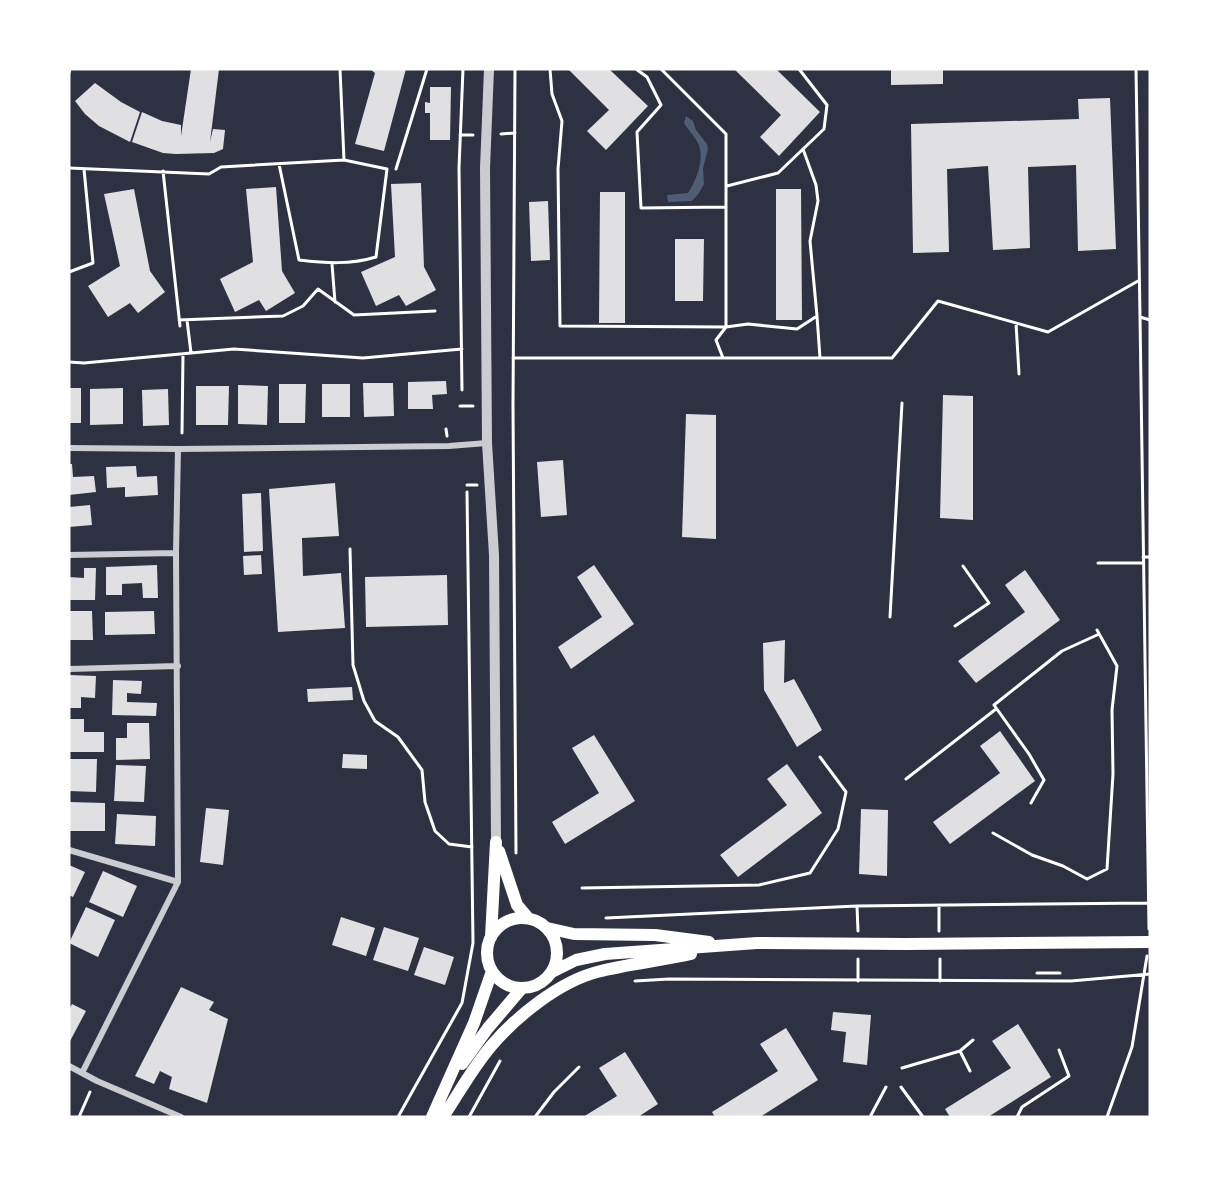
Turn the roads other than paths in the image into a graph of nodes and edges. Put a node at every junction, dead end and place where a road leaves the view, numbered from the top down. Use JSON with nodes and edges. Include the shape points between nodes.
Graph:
{"nodes":[{"id":1,"x":489,"y":69,"type":"edge"},
{"id":2,"x":487,"y":443,"type":"junction"},
{"id":3,"x":69,"y":448,"type":"edge"},
{"id":4,"x":178,"y":449,"type":"junction"},
{"id":5,"x":176,"y":553,"type":"junction"},
{"id":6,"x":69,"y":555,"type":"edge"},
{"id":7,"x":178,"y":666,"type":"junction"},
{"id":8,"x":69,"y":669,"type":"edge"},
{"id":9,"x":496,"y":842,"type":"junction"},
{"id":10,"x":69,"y":850,"type":"edge"},
{"id":11,"x":178,"y":882,"type":"junction"},
{"id":12,"x":528,"y":918,"type":"junction"},
{"id":13,"x":547,"y":928,"type":"junction"},
{"id":14,"x":491,"y":938,"type":"junction"},
{"id":15,"x":1150,"y":942,"type":"edge"},
{"id":16,"x":731,"y":945,"type":"junction"},
{"id":17,"x":492,"y":971,"type":"junction"},
{"id":18,"x":552,"y":972,"type":"junction"},
{"id":19,"x":522,"y":988,"type":"junction"},
{"id":20,"x":69,"y":1066,"type":"edge"},
{"id":21,"x":82,"y":1072,"type":"junction"},
{"id":22,"x":442,"y":1095,"type":"junction"},
{"id":23,"x":181,"y":1117,"type":"edge"},
{"id":24,"x":432,"y":1117,"type":"edge"},
{"id":25,"x":443,"y":1117,"type":"edge"}],
"edges":[{"from":1,"to":2,"type":"street","via":[[485,168]]},
{"from":2,"to":4,"type":"street"},
{"from":2,"to":9,"type":"street","via":[[494,555]]},
{"from":3,"to":4,"type":"street"},
{"from":4,"to":5,"type":"street"},
{"from":5,"to":6,"type":"street"},
{"from":5,"to":7,"type":"street"},
{"from":7,"to":8,"type":"street"},
{"from":7,"to":11,"type":"street"},
{"from":9,"to":12,"type":"main road","via":[[517,905]]},
{"from":9,"to":14,"type":"main road"},
{"from":10,"to":11,"type":"street"},
{"from":11,"to":21,"type":"street"},
{"from":12,"to":13,"type":"main road"},
{"from":12,"to":14,"type":"main road","via":[[506,922]]},
{"from":13,"to":16,"type":"main road","via":[[574,934],[655,935]]},
{"from":13,"to":18,"type":"main road","via":[[557,949]]},
{"from":14,"to":17,"type":"main road","via":[[488,960]]},
{"from":15,"to":16,"type":"main road"},
{"from":16,"to":18,"type":"main road","via":[[605,954],[576,960]]},
{"from":16,"to":25,"type":"main road","via":[[595,972],[570,983],[532,1008],[492,1045]]},
{"from":17,"to":19,"type":"main road","via":[[510,986]]},
{"from":17,"to":22,"type":"main road"},
{"from":18,"to":19,"type":"main road","via":[[534,986]]},
{"from":19,"to":22,"type":"main road","via":[[488,1028]]},
{"from":20,"to":21,"type":"street"},
{"from":21,"to":23,"type":"street"},
{"from":22,"to":24,"type":"main road"}]}
